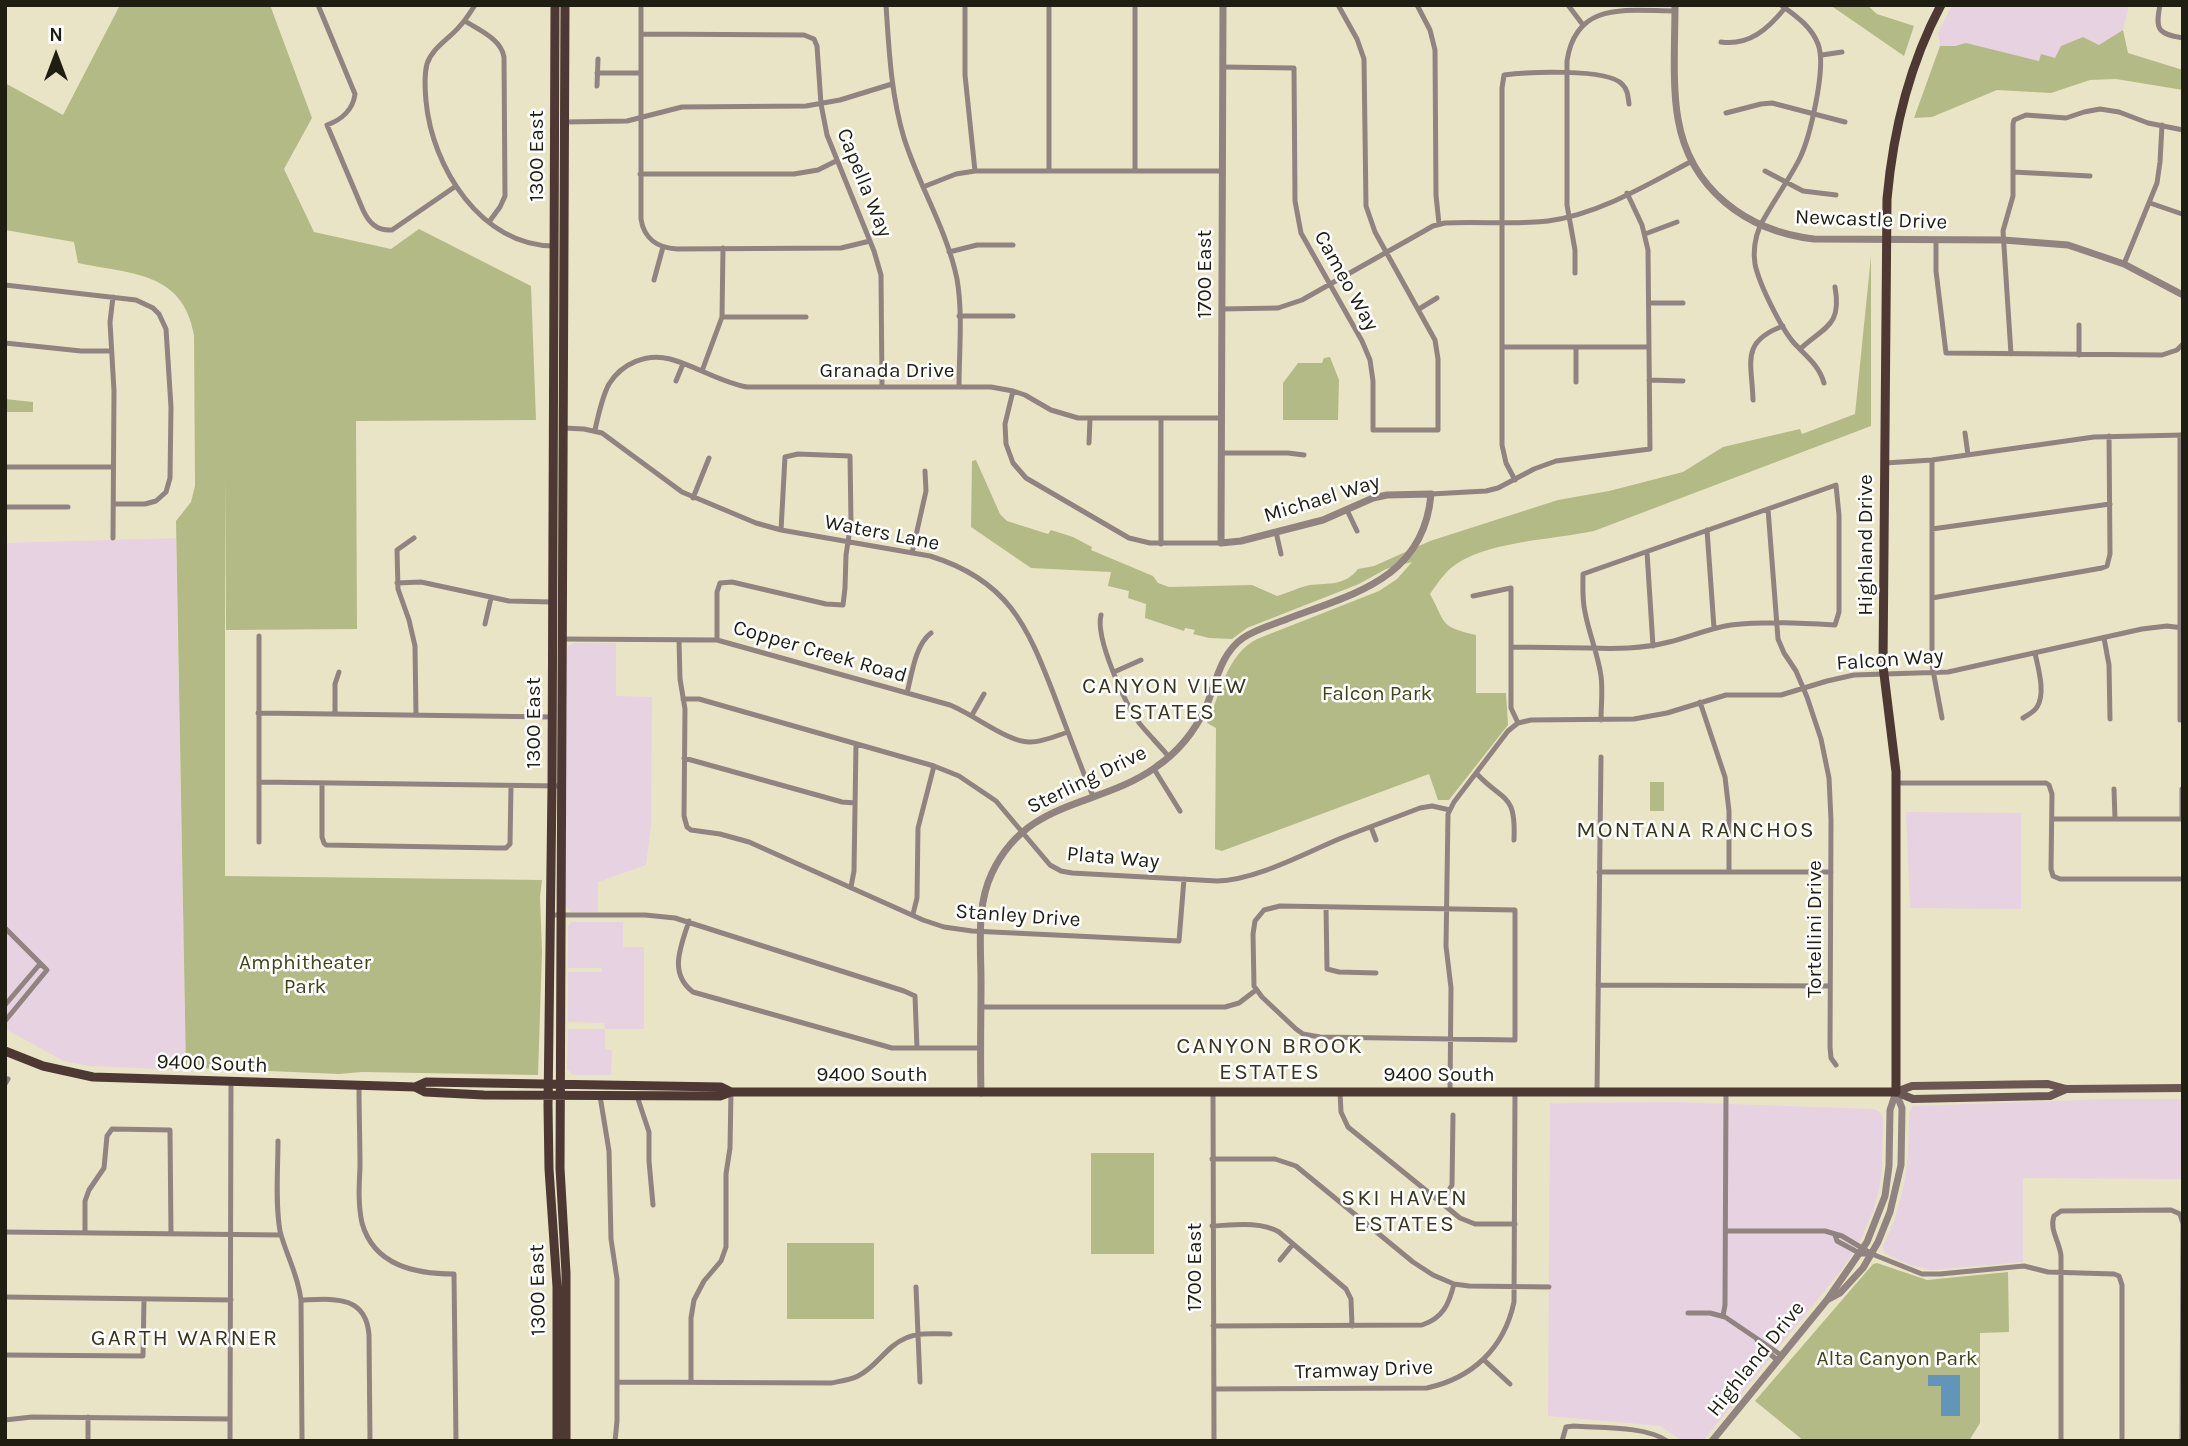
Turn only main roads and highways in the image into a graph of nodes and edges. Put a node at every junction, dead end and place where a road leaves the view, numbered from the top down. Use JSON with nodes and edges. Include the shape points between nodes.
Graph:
{"nodes":[{"id":1,"x":555,"y":5,"type":"edge"},
{"id":2,"x":565,"y":5,"type":"edge"},
{"id":3,"x":1941,"y":5,"type":"edge"},
{"id":4,"x":559,"y":122,"type":"junction"},
{"id":5,"x":558,"y":428,"type":"junction"},
{"id":6,"x":557,"y":639,"type":"junction"},
{"id":7,"x":555,"y":915,"type":"junction"},
{"id":8,"x":5,"y":1042,"type":"edge"},
{"id":9,"x":9,"y":1052,"type":"edge"},
{"id":10,"x":548,"y":1084,"type":"junction"},
{"id":11,"x":560,"y":1084,"type":"junction"},
{"id":12,"x":415,"y":1087,"type":"junction"},
{"id":13,"x":2183,"y":1088,"type":"edge"},
{"id":14,"x":2066,"y":1089,"type":"junction"},
{"id":15,"x":731,"y":1092,"type":"junction"},
{"id":16,"x":1896,"y":1092,"type":"junction"},
{"id":17,"x":548,"y":1096,"type":"junction"},
{"id":18,"x":560,"y":1096,"type":"junction"},
{"id":19,"x":557,"y":1441,"type":"edge"},
{"id":20,"x":566,"y":1441,"type":"edge"}],
"edges":[{"from":1,"to":4,"type":"main road","name":"1300 East"},
{"from":2,"to":4,"type":"main road","name":"1300 East"},
{"from":3,"to":16,"type":"main road","name":"Highland Drive","via":[[1918,55],[1900,116],[1889,182],[1886,240],[1884,673],[1896,783]]},
{"from":4,"to":5,"type":"main road","name":"1300 East"},
{"from":4,"to":5,"type":"main road","name":"1300 East","via":[[554,246]]},
{"from":5,"to":6,"type":"main road","name":"1300 East"},
{"from":5,"to":6,"type":"main road","name":"1300 East","via":[[552,602]]},
{"from":6,"to":7,"type":"main road","name":"1300 East"},
{"from":7,"to":10,"type":"main road","name":"1300 East"},
{"from":7,"to":11,"type":"main road","name":"1300 East"},
{"from":8,"to":9,"type":"main road","name":"9400 South"},
{"from":9,"to":12,"type":"main road","name":"9400 South","via":[[82,1076]]},
{"from":10,"to":11,"type":"main road","name":"9400 South"},
{"from":10,"to":12,"type":"main road","name":"9400 South","via":[[425,1082]]},
{"from":10,"to":17,"type":"main road","name":"1300 East"},
{"from":11,"to":15,"type":"main road","name":"9400 South","via":[[721,1087]]},
{"from":11,"to":18,"type":"main road","name":"1300 East"},
{"from":12,"to":17,"type":"main road","name":"9400 South","via":[[425,1092]]},
{"from":13,"to":14,"type":"main road","name":"9400 South"},
{"from":14,"to":16,"type":"main road","name":"9400 South","via":[[2048,1084],[1912,1086]]},
{"from":14,"to":16,"type":"main road","name":"9400 South","via":[[2050,1096],[1926,1099]]},
{"from":15,"to":16,"type":"main road","name":"9400 South"},
{"from":15,"to":18,"type":"main road","name":"9400 South","via":[[720,1096]]},
{"from":17,"to":18,"type":"main road","name":"9400 South"},
{"from":17,"to":19,"type":"main road","name":"1300 East","via":[[557,1287]]},
{"from":18,"to":20,"type":"main road","name":"1300 East"}]}
